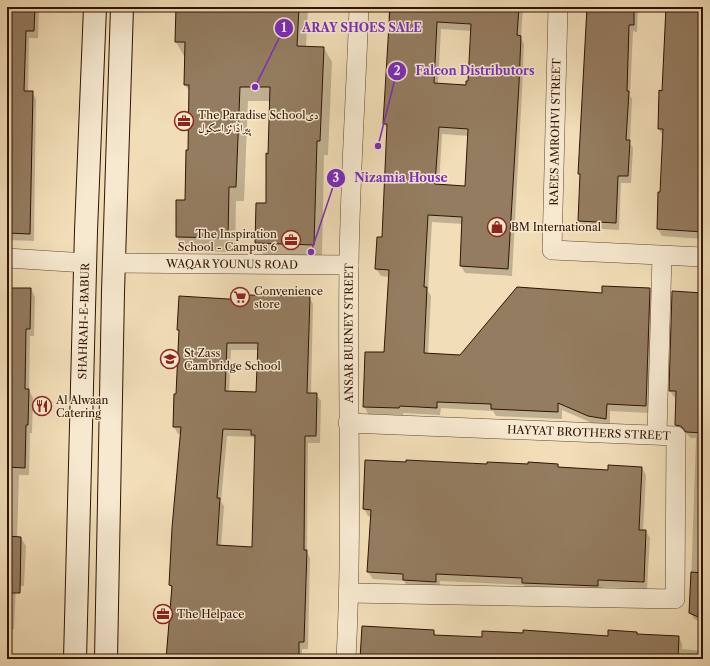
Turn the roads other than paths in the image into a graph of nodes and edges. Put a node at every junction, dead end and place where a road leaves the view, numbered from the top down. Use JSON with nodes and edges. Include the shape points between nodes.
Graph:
{"nodes":[{"id":1,"x":95,"y":7,"type":"edge"},
{"id":2,"x":122,"y":7,"type":"edge"},
{"id":3,"x":359,"y":7,"type":"edge"},
{"id":4,"x":558,"y":7,"type":"edge"},
{"id":5,"x":662,"y":256,"type":"junction"},
{"id":6,"x":703,"y":256,"type":"edge"},
{"id":7,"x":7,"y":258,"type":"edge"},
{"id":8,"x":86,"y":263,"type":"junction"},
{"id":9,"x":114,"y":263,"type":"junction"},
{"id":10,"x":349,"y":265,"type":"junction"},
{"id":11,"x":348,"y":423,"type":"junction"},
{"id":12,"x":657,"y":434,"type":"junction"},
{"id":13,"x":349,"y":593,"type":"junction"},
{"id":14,"x":75,"y":659,"type":"edge"},
{"id":15,"x":106,"y":659,"type":"edge"},
{"id":16,"x":346,"y":659,"type":"edge"}],
"edges":[{"from":1,"to":8,"type":"main road","name":"SHAHRAH-E-BABUR"},
{"from":2,"to":9,"type":"main road"},
{"from":3,"to":10,"type":"street","name":"ANSAR BURNEY STREET"},
{"from":4,"to":5,"type":"street","name":"RAEES AMROHVI STREET","via":[[552,250]]},
{"from":5,"to":6,"type":"street","name":"RAEES AMROHVI STREET"},
{"from":5,"to":12,"type":"street"},
{"from":7,"to":8,"type":"street"},
{"from":8,"to":14,"type":"main road","name":"SHAHRAH-E-BABUR"},
{"from":9,"to":10,"type":"street","name":"WAQAR YOUNUS ROAD"},
{"from":9,"to":15,"type":"main road"},
{"from":10,"to":11,"type":"street","name":"ANSAR BURNEY STREET"},
{"from":11,"to":12,"type":"street","name":"HAYYAT BROTHERS STREET"},
{"from":11,"to":13,"type":"street","name":"ANSAR BURNEY STREET"},
{"from":12,"to":13,"type":"street","name":"HAYYAT BROTHERS STREET","via":[[676,436],[675,599]]},
{"from":13,"to":16,"type":"street","name":"ANSAR BURNEY STREET"}]}
